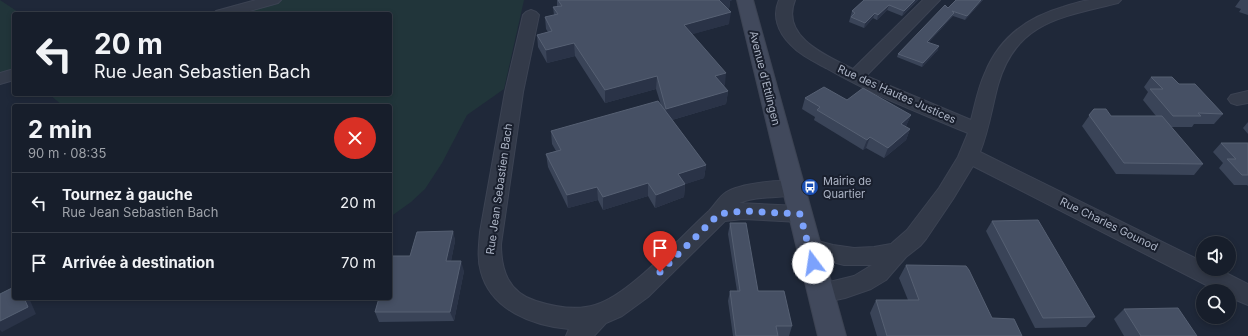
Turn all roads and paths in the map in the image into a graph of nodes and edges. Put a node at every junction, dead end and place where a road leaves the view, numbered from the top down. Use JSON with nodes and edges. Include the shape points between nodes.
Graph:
{"nodes":[{"id":1,"x":273,"y":0,"type":"edge"},
{"id":2,"x":746,"y":0,"type":"edge"},
{"id":3,"x":787,"y":0,"type":"edge"},
{"id":4,"x":932,"y":0,"type":"edge"},
{"id":5,"x":1113,"y":0,"type":"edge"},
{"id":6,"x":228,"y":12,"type":"edge"},
{"id":7,"x":531,"y":15,"type":"dead end"},
{"id":8,"x":12,"y":75,"type":"edge"},
{"id":9,"x":855,"y":77,"type":"junction"},
{"id":10,"x":0,"y":79,"type":"edge"},
{"id":11,"x":978,"y":130,"type":"junction"},
{"id":12,"x":969,"y":155,"type":"junction"},
{"id":13,"x":794,"y":188,"type":"junction"},
{"id":14,"x":719,"y":214,"type":"junction"},
{"id":15,"x":800,"y":214,"type":"junction"},
{"id":16,"x":810,"y":248,"type":"junction"},
{"id":17,"x":898,"y":252,"type":"junction"},
{"id":18,"x":821,"y":293,"type":"junction"},
{"id":19,"x":1248,"y":295,"type":"edge"},
{"id":20,"x":597,"y":316,"type":"junction"},
{"id":21,"x":578,"y":336,"type":"edge"},
{"id":22,"x":832,"y":336,"type":"edge"}],
"edges":[{"from":1,"to":6,"type":"street"},
{"from":2,"to":13,"type":"street","name":"Avenue d'Ettlingen"},
{"from":3,"to":9,"type":"street","name":"Rue des Hautes Justices","via":[[783,16],[792,38],[811,53]]},
{"from":4,"to":9,"type":"street"},
{"from":5,"to":11,"type":"street","via":[[1060,12],[1040,21],[1017,37],[998,61],[989,80]]},
{"from":7,"to":20,"type":"street","name":"Rue Jean Sebastien Bach","via":[[514,92],[491,232],[489,265],[499,286],[509,298],[525,308],[556,317]]},
{"from":8,"to":10,"type":"street"},
{"from":9,"to":11,"type":"street","name":"Rue des Hautes Justices"},
{"from":11,"to":12,"type":"street"},
{"from":12,"to":17,"type":"street","via":[[925,223],[912,240]]},
{"from":12,"to":19,"type":"street","name":"Rue Charles Gounod"},
{"from":13,"to":14,"type":"street","name":"Rue Jean Sebastien Bach","via":[[750,191],[732,198]]},
{"from":13,"to":15,"type":"street","name":"Avenue d'Ettlingen"},
{"from":14,"to":15,"type":"street","via":[[743,211]]},
{"from":14,"to":20,"type":"street","name":"Rue Jean Sebastien Bach","via":[[633,297],[615,309]]},
{"from":15,"to":16,"type":"street","name":"Avenue d'Ettlingen"},
{"from":16,"to":17,"type":"street","via":[[856,258]]},
{"from":16,"to":18,"type":"street","name":"Avenue d'Ettlingen"},
{"from":17,"to":18,"type":"street","via":[[884,269],[868,280]]},
{"from":18,"to":22,"type":"street","name":"Avenue d'Ettlingen"},
{"from":20,"to":21,"type":"street"}]}
